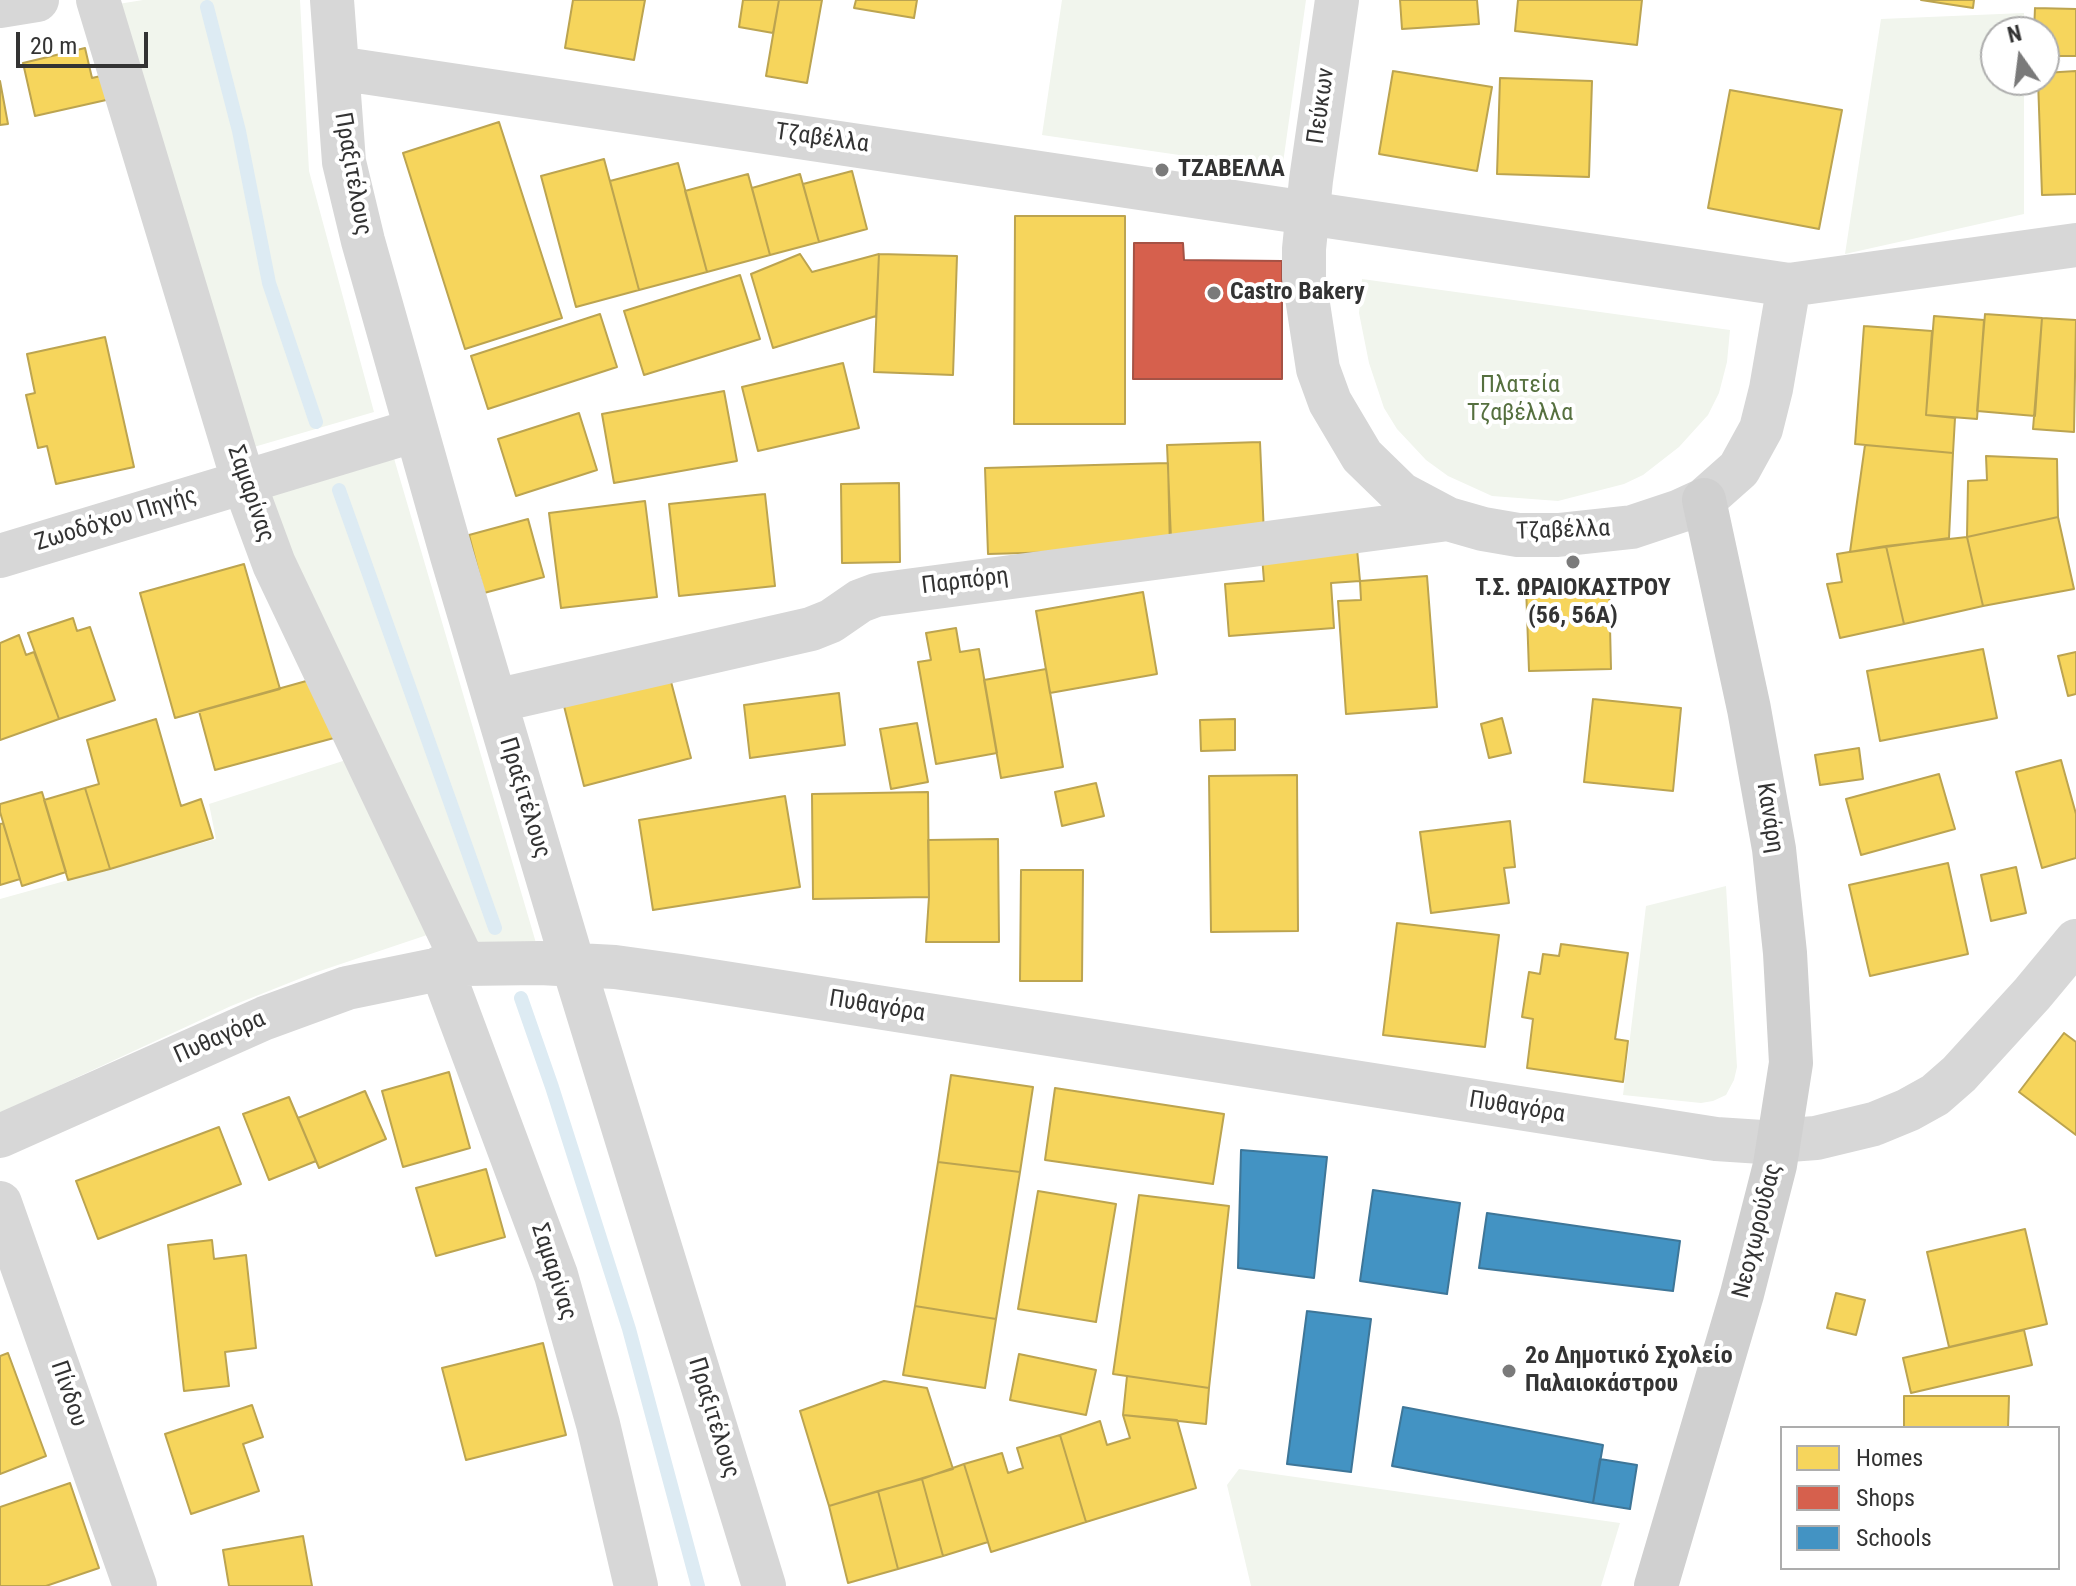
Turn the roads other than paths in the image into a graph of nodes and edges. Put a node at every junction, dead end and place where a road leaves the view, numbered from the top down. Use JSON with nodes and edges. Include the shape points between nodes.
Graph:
{"nodes":[{"id":1,"x":34,"y":0,"type":"edge"},
{"id":2,"x":98,"y":0,"type":"edge"},
{"id":3,"x":332,"y":0,"type":"edge"},
{"id":4,"x":1337,"y":0,"type":"edge"},
{"id":5,"x":0,"y":6,"type":"edge"},
{"id":6,"x":337,"y":68,"type":"junction"},
{"id":7,"x":1307,"y":211,"type":"junction"},
{"id":8,"x":2076,"y":245,"type":"edge"},
{"id":9,"x":1789,"y":285,"type":"junction"},
{"id":10,"x":416,"y":430,"type":"junction"},
{"id":11,"x":243,"y":480,"type":"junction"},
{"id":12,"x":1704,"y":500,"type":"junction"},
{"id":13,"x":1448,"y":519,"type":"junction"},
{"id":14,"x":0,"y":556,"type":"edge"},
{"id":15,"x":495,"y":701,"type":"junction"},
{"id":16,"x":2076,"y":941,"type":"edge"},
{"id":17,"x":573,"y":964,"type":"junction"},
{"id":18,"x":453,"y":965,"type":"junction"},
{"id":19,"x":0,"y":1136,"type":"edge"},
{"id":20,"x":1780,"y":1141,"type":"junction"},
{"id":21,"x":0,"y":1203,"type":"edge"},
{"id":22,"x":17,"y":1298,"type":"edge"},
{"id":23,"x":135,"y":1586,"type":"edge"},
{"id":24,"x":636,"y":1586,"type":"edge"},
{"id":25,"x":764,"y":1586,"type":"edge"},
{"id":26,"x":1656,"y":1586,"type":"edge"}],
"edges":[{"from":1,"to":5,"type":"street"},
{"from":2,"to":11,"type":"street","name":"Σαμαρίνας"},
{"from":3,"to":6,"type":"street","name":"Πραξιτέλους"},
{"from":4,"to":7,"type":"street","name":"Πεύκων"},
{"from":6,"to":7,"type":"street","name":"Τζαβέλλα"},
{"from":6,"to":10,"type":"street","name":"Πραξιτέλους","via":[[350,187]]},
{"from":7,"to":9,"type":"street","name":"Τζαβέλλα"},
{"from":7,"to":13,"type":"street","name":"Τζαβέλλα","via":[[1304,278],[1318,369],[1330,402],[1362,456],[1383,479]]},
{"from":8,"to":9,"type":"street","name":"Τζαβέλλα"},
{"from":9,"to":12,"type":"street","name":"Τζαβέλλα","via":[[1761,429],[1739,469]]},
{"from":10,"to":11,"type":"street","name":"Ζωοδόχου Πηγής"},
{"from":10,"to":15,"type":"street","name":"Πραξιτέλους"},
{"from":11,"to":14,"type":"street","name":"Ζωοδόχου Πηγής"},
{"from":11,"to":18,"type":"street","name":"Σαμαρίνας","via":[[289,597]]},
{"from":12,"to":13,"type":"street","name":"Τζαβέλλα","via":[[1632,527],[1558,535],[1518,535]]},
{"from":12,"to":20,"type":"street","name":"Κανάρη","via":[[1781,895],[1791,1063]]},
{"from":13,"to":15,"type":"street","name":"Παρπόρη","via":[[888,593],[860,601],[811,629]]},
{"from":15,"to":17,"type":"street","name":"Πραξιτέλους"},
{"from":16,"to":20,"type":"street","name":"Νεοχωρούδας","via":[[1935,1095],[1874,1124]]},
{"from":17,"to":18,"type":"street","name":"Πυθαγόρα"},
{"from":17,"to":20,"type":"street","name":"Πυθαγόρα","via":[[680,976],[1716,1139]]},
{"from":17,"to":25,"type":"street","name":"Πραξιτέλους"},
{"from":18,"to":19,"type":"street","name":"Πυθαγόρα","via":[[347,988],[265,1018]]},
{"from":18,"to":24,"type":"street","name":"Σαμαρίνας","via":[[556,1275],[595,1410]]},
{"from":20,"to":26,"type":"street","name":"Νεοχωρούδας","via":[[1742,1294]]},
{"from":21,"to":22,"type":"street","name":"Πίνδου"},
{"from":22,"to":23,"type":"street","name":"Πίνδου"}]}
